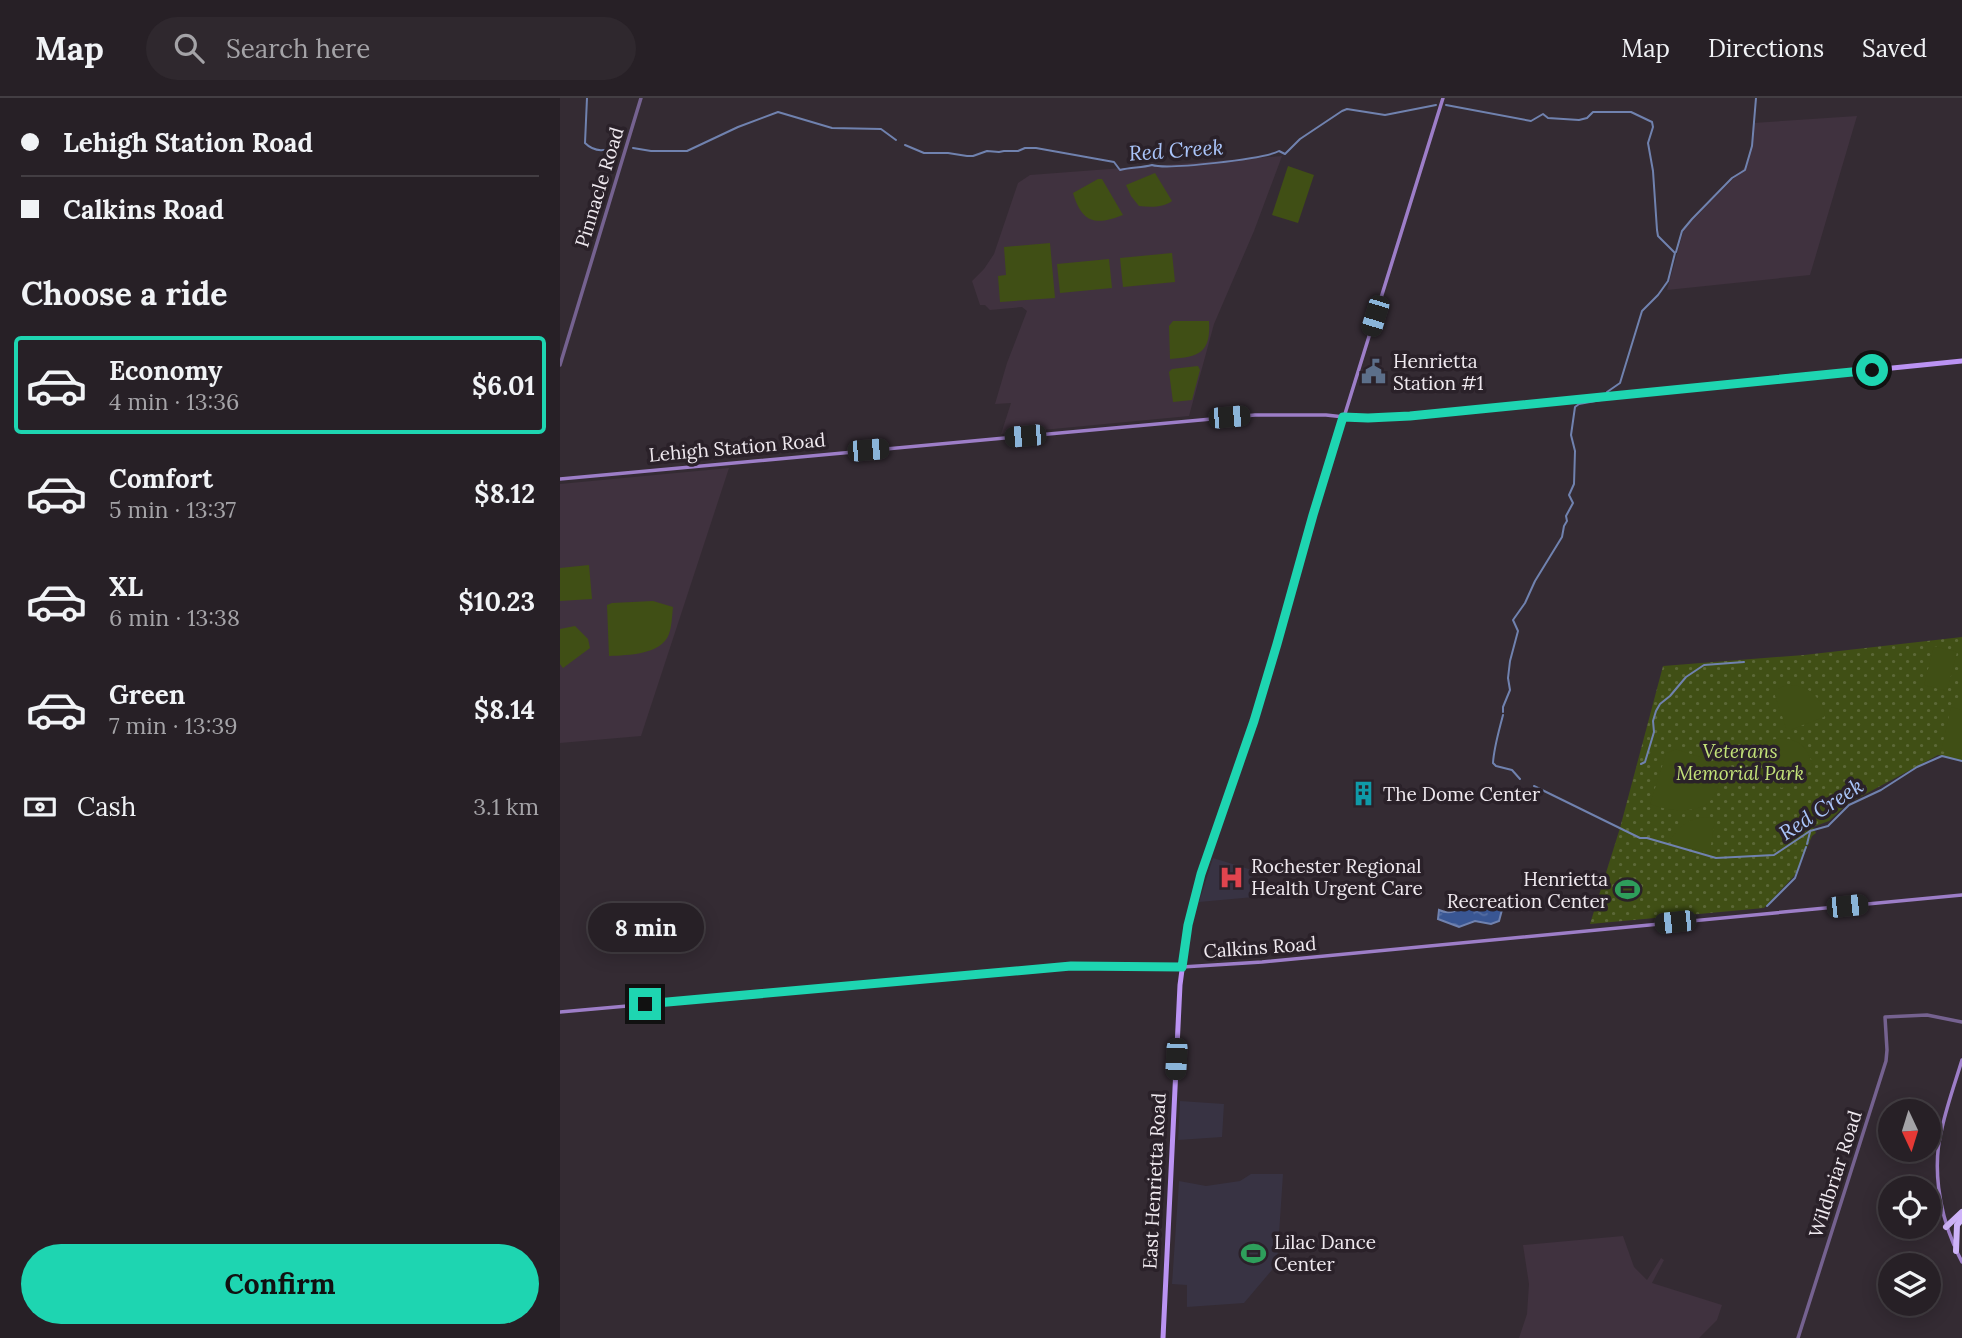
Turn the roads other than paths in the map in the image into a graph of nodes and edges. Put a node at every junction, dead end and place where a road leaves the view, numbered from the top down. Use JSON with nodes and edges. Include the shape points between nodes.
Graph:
{"nodes":[{"id":1,"x":641,"y":98,"type":"edge"},
{"id":2,"x":1443,"y":98,"type":"edge"},
{"id":3,"x":1962,"y":360,"type":"edge"},
{"id":4,"x":560,"y":365,"type":"edge"},
{"id":5,"x":1343,"y":417,"type":"junction"},
{"id":6,"x":560,"y":479,"type":"edge"},
{"id":7,"x":1962,"y":895,"type":"edge"},
{"id":8,"x":1182,"y":967,"type":"junction"},
{"id":9,"x":560,"y":1012,"type":"edge"},
{"id":10,"x":1962,"y":1022,"type":"edge"},
{"id":11,"x":1962,"y":1060,"type":"edge"},
{"id":12,"x":1962,"y":1212,"type":"edge"},
{"id":13,"x":1962,"y":1219,"type":"edge"},
{"id":14,"x":1946,"y":1227,"type":"junction"},
{"id":15,"x":1956,"y":1251,"type":"junction"},
{"id":16,"x":1962,"y":1262,"type":"edge"},
{"id":17,"x":1163,"y":1338,"type":"edge"},
{"id":18,"x":1798,"y":1338,"type":"edge"}],
"edges":[{"from":1,"to":4,"type":"street","name":"Pinnacle Road"},
{"from":2,"to":5,"type":"main road","name":"East Henrietta Road"},
{"from":3,"to":5,"type":"main road","name":"Lehigh Station Road","via":[[1402,417]]},
{"from":5,"to":6,"type":"main road","name":"Lehigh Station Road","via":[[1255,415]]},
{"from":5,"to":8,"type":"main road","name":"East Henrietta Road","via":[[1254,721],[1201,874]]},
{"from":7,"to":8,"type":"main road","name":"Calkins Road"},
{"from":8,"to":9,"type":"main road","name":"Calkins Road","via":[[1071,966]]},
{"from":8,"to":17,"type":"main road","name":"East Henrietta Road"},
{"from":10,"to":18,"type":"street","name":"Wildbriar Road","via":[[1927,1015],[1885,1017],[1886,1061]]},
{"from":11,"to":14,"type":"main road","via":[[1938,1150]]},
{"from":12,"to":14,"type":"highway"},
{"from":13,"to":15,"type":"highway","via":[[1957,1226]]},
{"from":14,"to":15,"type":"main road"},
{"from":15,"to":16,"type":"main road"}]}
